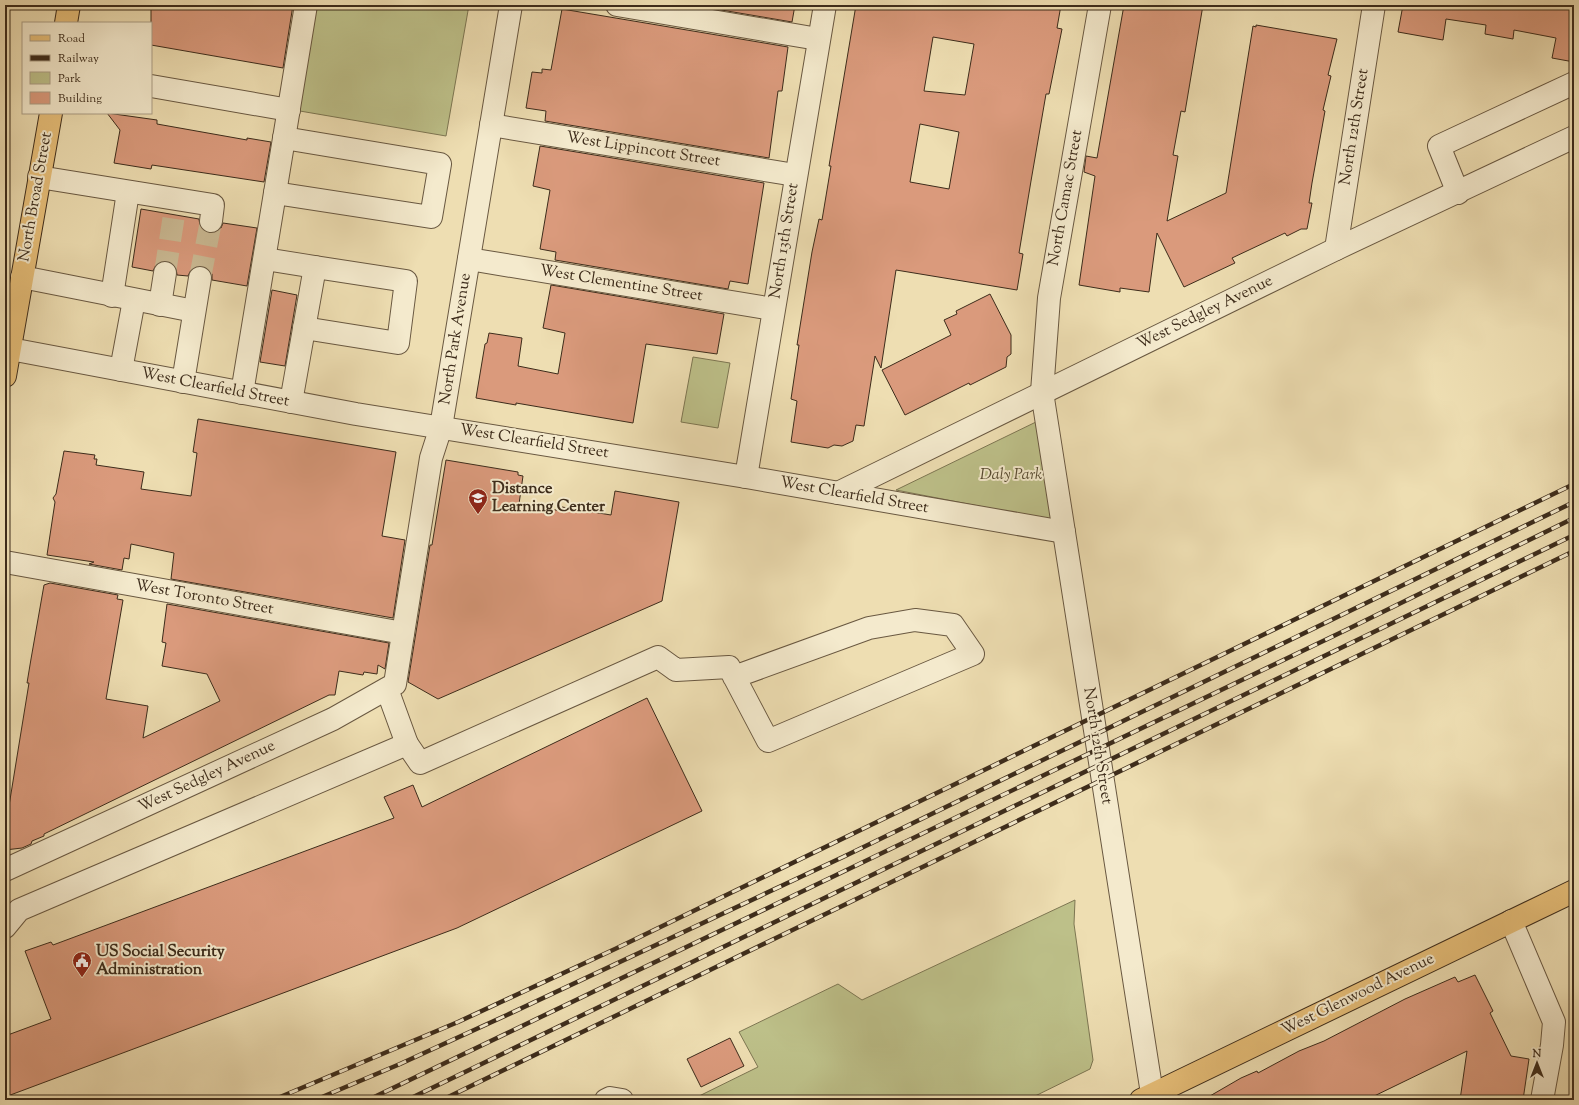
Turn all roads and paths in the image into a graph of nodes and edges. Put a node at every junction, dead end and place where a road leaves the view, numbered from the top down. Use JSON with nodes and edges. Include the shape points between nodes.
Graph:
{"nodes":[{"id":1,"x":69,"y":5,"type":"edge"},
{"id":2,"x":306,"y":5,"type":"edge"},
{"id":3,"x":511,"y":5,"type":"edge"},
{"id":4,"x":617,"y":5,"type":"edge"},
{"id":5,"x":824,"y":5,"type":"edge"},
{"id":6,"x":1100,"y":5,"type":"edge"},
{"id":7,"x":1374,"y":5,"type":"edge"},
{"id":8,"x":66,"y":22,"type":"edge"},
{"id":9,"x":818,"y":39,"type":"junction"},
{"id":10,"x":1574,"y":83,"type":"edge"},
{"id":11,"x":152,"y":86,"type":"edge"},
{"id":12,"x":289,"y":110,"type":"junction"},
{"id":13,"x":51,"y":114,"type":"edge"},
{"id":14,"x":491,"y":125,"type":"junction"},
{"id":15,"x":1574,"y":137,"type":"edge"},
{"id":16,"x":284,"y":138,"type":"junction"},
{"id":17,"x":795,"y":174,"type":"junction"},
{"id":18,"x":39,"y":177,"type":"junction"},
{"id":19,"x":128,"y":192,"type":"junction"},
{"id":20,"x":276,"y":193,"type":"junction"},
{"id":21,"x":1458,"y":193,"type":"junction"},
{"id":22,"x":211,"y":221,"type":"tunnel mouth"},
{"id":23,"x":1336,"y":249,"type":"junction"},
{"id":24,"x":265,"y":258,"type":"junction"},
{"id":25,"x":469,"y":259,"type":"junction"},
{"id":26,"x":315,"y":267,"type":"junction"},
{"id":27,"x":165,"y":273,"type":"tunnel mouth"},
{"id":28,"x":22,"y":277,"type":"junction"},
{"id":29,"x":200,"y":278,"type":"tunnel mouth"},
{"id":30,"x":112,"y":296,"type":"junction"},
{"id":31,"x":134,"y":300,"type":"junction"},
{"id":32,"x":160,"y":305,"type":"junction"},
{"id":33,"x":773,"y":309,"type":"junction"},
{"id":34,"x":194,"y":311,"type":"junction"},
{"id":35,"x":304,"y":328,"type":"junction"},
{"id":36,"x":7,"y":349,"type":"edge"},
{"id":37,"x":121,"y":370,"type":"junction"},
{"id":38,"x":5,"y":376,"type":"edge"},
{"id":39,"x":183,"y":382,"type":"junction"},
{"id":40,"x":1042,"y":392,"type":"junction"},
{"id":41,"x":242,"y":393,"type":"junction"},
{"id":42,"x":291,"y":402,"type":"junction"},
{"id":43,"x":441,"y":427,"type":"junction"},
{"id":44,"x":746,"y":477,"type":"junction"},
{"id":45,"x":838,"y":493,"type":"junction"},
{"id":46,"x":1064,"y":532,"type":"junction"},
{"id":47,"x":5,"y":562,"type":"edge"},
{"id":48,"x":403,"y":633,"type":"junction"},
{"id":49,"x":734,"y":677,"type":"junction"},
{"id":50,"x":392,"y":680,"type":"junction"},
{"id":51,"x":407,"y":744,"type":"junction"},
{"id":52,"x":5,"y":870,"type":"edge"},
{"id":53,"x":1574,"y":891,"type":"edge"},
{"id":54,"x":1511,"y":921,"type":"junction"},
{"id":55,"x":5,"y":927,"type":"edge"},
{"id":56,"x":1149,"y":1098,"type":"edge"},
{"id":57,"x":606,"y":1100,"type":"edge"},
{"id":58,"x":622,"y":1100,"type":"edge"},
{"id":59,"x":1542,"y":1100,"type":"edge"}],
"edges":[{"from":1,"to":8,"type":"main road"},
{"from":2,"to":12,"type":"street"},
{"from":3,"to":14,"type":"street","name":"North Park Avenue"},
{"from":4,"to":9,"type":"street"},
{"from":5,"to":9,"type":"street","name":"North 13th Street"},
{"from":6,"to":40,"type":"street","name":"North Camac Street","via":[[1049,298]]},
{"from":7,"to":23,"type":"street","name":"North 12th Street"},
{"from":9,"to":17,"type":"street","name":"North 13th Street"},
{"from":10,"to":21,"type":"street","via":[[1439,146]]},
{"from":11,"to":12,"type":"street"},
{"from":12,"to":16,"type":"street"},
{"from":13,"to":18,"type":"main road","name":"North Broad Street"},
{"from":14,"to":17,"type":"street","name":"West Lippincott Street"},
{"from":14,"to":25,"type":"street","name":"North Park Avenue"},
{"from":15,"to":21,"type":"street","name":"West Sedgley Avenue"},
{"from":16,"to":20,"type":"street"},
{"from":16,"to":20,"type":"street","via":[[440,164],[431,217]]},
{"from":17,"to":33,"type":"street","name":"North 13th Street"},
{"from":18,"to":19,"type":"street"},
{"from":18,"to":28,"type":"main road","name":"North Broad Street"},
{"from":19,"to":22,"type":"street","via":[[176,207],[213,205]]},
{"from":19,"to":30,"type":"street"},
{"from":20,"to":24,"type":"street"},
{"from":21,"to":23,"type":"street","name":"West Sedgley Avenue"},
{"from":23,"to":40,"type":"street","name":"West Sedgley Avenue"},
{"from":24,"to":26,"type":"street"},
{"from":24,"to":41,"type":"street"},
{"from":25,"to":33,"type":"street","name":"West Clementine Street"},
{"from":25,"to":43,"type":"street","name":"North Park Avenue"},
{"from":26,"to":35,"type":"street"},
{"from":26,"to":35,"type":"street","via":[[406,281],[398,342]]},
{"from":27,"to":32,"type":"street"},
{"from":28,"to":30,"type":"street"},
{"from":28,"to":36,"type":"main road","name":"North Broad Street"},
{"from":29,"to":34,"type":"street"},
{"from":30,"to":31,"type":"street"},
{"from":31,"to":32,"type":"street"},
{"from":31,"to":37,"type":"street"},
{"from":32,"to":34,"type":"street"},
{"from":33,"to":44,"type":"street","name":"North 13th Street"},
{"from":34,"to":39,"type":"street"},
{"from":35,"to":42,"type":"street"},
{"from":36,"to":37,"type":"street","name":"West Clearfield Street"},
{"from":36,"to":38,"type":"main road","name":"North Broad Street"},
{"from":37,"to":39,"type":"street","name":"West Clearfield Street"},
{"from":39,"to":41,"type":"street","name":"West Clearfield Street"},
{"from":40,"to":45,"type":"street","name":"West Sedgley Avenue"},
{"from":40,"to":46,"type":"street","name":"North 12th Street"},
{"from":41,"to":42,"type":"street","name":"West Clearfield Street"},
{"from":42,"to":43,"type":"street","name":"West Clearfield Street"},
{"from":43,"to":44,"type":"street","name":"West Clearfield Street"},
{"from":43,"to":48,"type":"street","name":"North Park Avenue","via":[[431,458]]},
{"from":44,"to":45,"type":"street","name":"West Clearfield Street"},
{"from":45,"to":46,"type":"street","name":"West Clearfield Street"},
{"from":46,"to":56,"type":"street","name":"North 12th Street"},
{"from":47,"to":48,"type":"street","name":"West Toronto Street"},
{"from":48,"to":50,"type":"street","name":"North Park Avenue"},
{"from":49,"to":49,"type":"street","via":[[869,628],[916,620],[953,625],[973,654],[768,741]]},
{"from":49,"to":51,"type":"street","via":[[729,667],[676,670],[658,657],[420,763]]},
{"from":50,"to":51,"type":"street"},
{"from":50,"to":52,"type":"street","name":"West Sedgley Avenue","via":[[333,719]]},
{"from":51,"to":55,"type":"street","via":[[19,910]]},
{"from":53,"to":54,"type":"main road","name":"West Glenwood Avenue"},
{"from":54,"to":56,"type":"main road","name":"West Glenwood Avenue"},
{"from":54,"to":59,"type":"street","via":[[1554,1022]]},
{"from":57,"to":58,"type":"street"}]}
